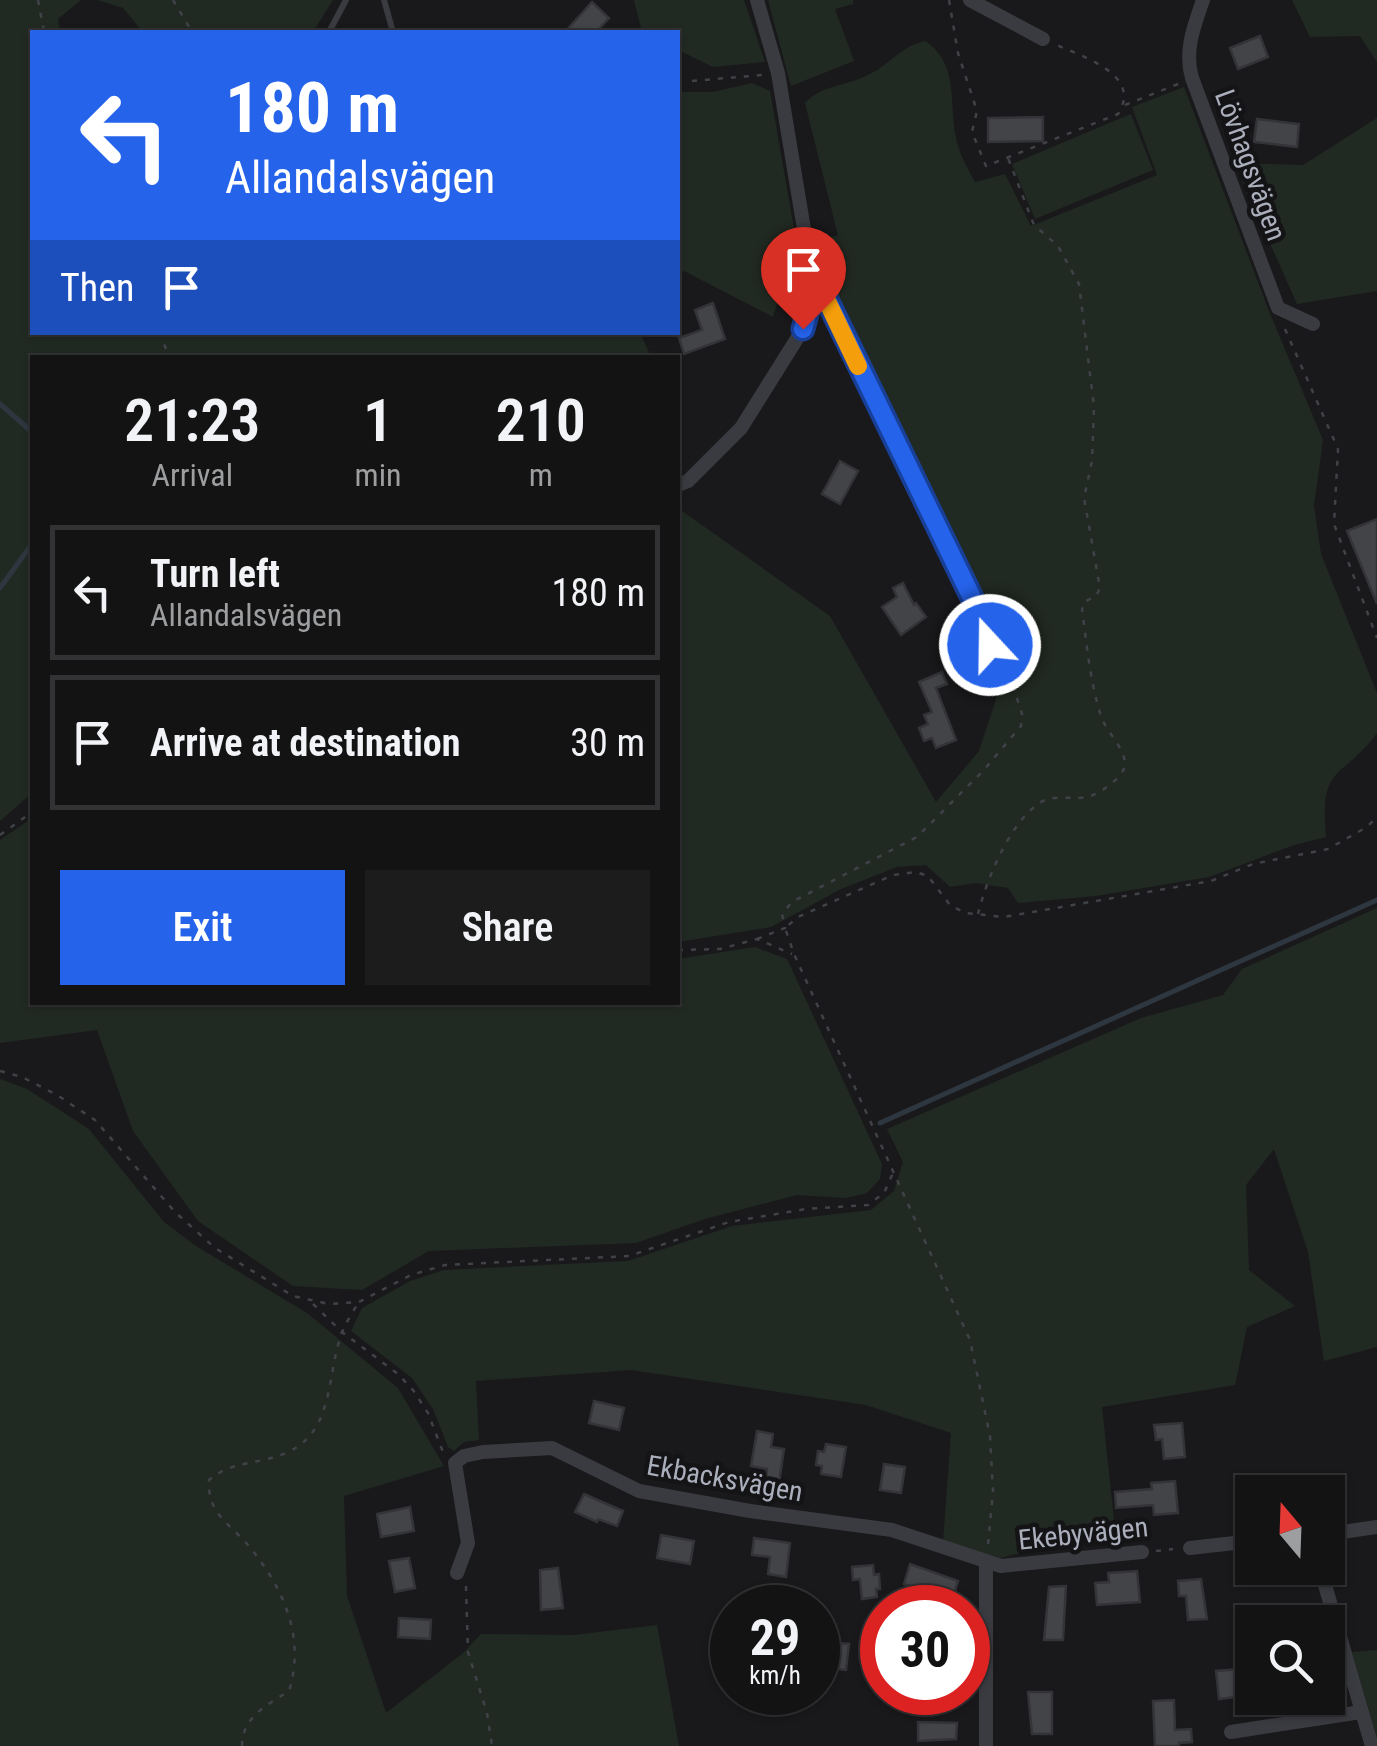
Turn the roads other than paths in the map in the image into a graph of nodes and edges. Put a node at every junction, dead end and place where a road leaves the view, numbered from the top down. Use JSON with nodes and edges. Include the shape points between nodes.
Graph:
{"nodes":[{"id":1,"x":346,"y":0,"type":"edge"},
{"id":2,"x":384,"y":0,"type":"edge"},
{"id":3,"x":757,"y":0,"type":"edge"},
{"id":4,"x":970,"y":0,"type":"edge"},
{"id":5,"x":1204,"y":0,"type":"edge"},
{"id":6,"x":330,"y":30,"type":"edge"},
{"id":7,"x":392,"y":30,"type":"edge"},
{"id":8,"x":1043,"y":40,"type":"road end"},
{"id":9,"x":813,"y":271,"type":"junction"},
{"id":10,"x":1313,"y":324,"type":"dead end"},
{"id":11,"x":680,"y":484,"type":"edge"},
{"id":12,"x":990,"y":645,"type":"road end"},
{"id":13,"x":1377,"y":1528,"type":"edge"},
{"id":14,"x":1345,"y":1532,"type":"edge"},
{"id":15,"x":1235,"y":1543,"type":"edge"},
{"id":16,"x":1190,"y":1548,"type":"road end"},
{"id":17,"x":1142,"y":1552,"type":"road end"},
{"id":18,"x":986,"y":1562,"type":"junction"},
{"id":19,"x":457,"y":1573,"type":"road end"},
{"id":20,"x":1325,"y":1585,"type":"edge"},
{"id":21,"x":1362,"y":1712,"type":"junction"},
{"id":22,"x":1231,"y":1732,"type":"dead end"},
{"id":23,"x":986,"y":1746,"type":"edge"},
{"id":24,"x":1372,"y":1746,"type":"edge"}],
"edges":[{"from":1,"to":6,"type":"lane"},
{"from":2,"to":7,"type":"lane"},
{"from":3,"to":9,"type":"street","via":[[778,73]]},
{"from":4,"to":8,"type":"street"},
{"from":5,"to":10,"type":"street","name":"Lövhagsvägen","via":[[1192,32],[1192,78],[1278,308]]},
{"from":9,"to":11,"type":"street","via":[[803,329],[742,428]]},
{"from":9,"to":12,"type":"street"},
{"from":13,"to":14,"type":"street"},
{"from":15,"to":16,"type":"street"},
{"from":17,"to":18,"type":"street","name":"Ekebyvägen"},
{"from":18,"to":19,"type":"street","name":"Ekbacksvägen","via":[[892,1530],[638,1491],[552,1448],[483,1452],[455,1464],[468,1543]]},
{"from":18,"to":23,"type":"street","name":"Ekebyvägen"},
{"from":20,"to":21,"type":"street"},
{"from":21,"to":22,"type":"street"},
{"from":21,"to":24,"type":"street"}]}
